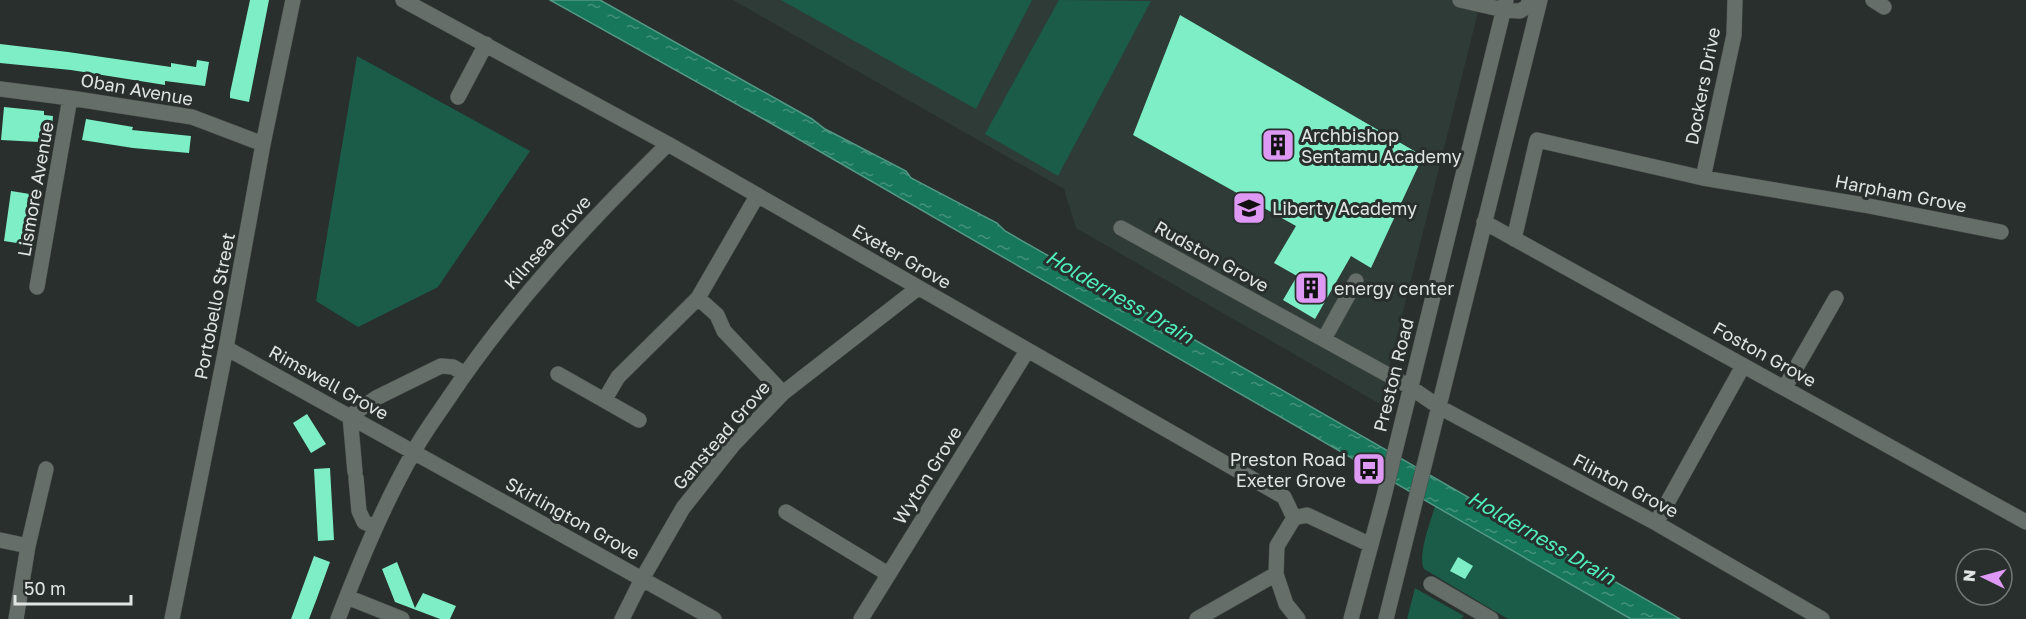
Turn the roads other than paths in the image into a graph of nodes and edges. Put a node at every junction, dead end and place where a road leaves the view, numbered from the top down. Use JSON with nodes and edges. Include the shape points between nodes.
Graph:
{"nodes":[{"id":1,"x":294,"y":0,"type":"edge"},
{"id":2,"x":404,"y":0,"type":"edge"},
{"id":3,"x":1460,"y":0,"type":"edge"},
{"id":4,"x":1529,"y":0,"type":"edge"},
{"id":5,"x":1540,"y":0,"type":"edge"},
{"id":6,"x":1735,"y":0,"type":"edge"},
{"id":7,"x":1505,"y":5,"type":"edge"},
{"id":8,"x":486,"y":44,"type":"junction"},
{"id":9,"x":0,"y":89,"type":"edge"},
{"id":10,"x":458,"y":97,"type":"dead end"},
{"id":11,"x":70,"y":98,"type":"junction"},
{"id":12,"x":263,"y":144,"type":"junction"},
{"id":13,"x":668,"y":144,"type":"junction"},
{"id":14,"x":1703,"y":178,"type":"junction"},
{"id":15,"x":757,"y":196,"type":"junction"},
{"id":16,"x":1484,"y":222,"type":"junction"},
{"id":17,"x":1121,"y":228,"type":"dead end"},
{"id":18,"x":2001,"y":232,"type":"dead end"},
{"id":19,"x":1514,"y":238,"type":"junction"},
{"id":20,"x":1356,"y":281,"type":"dead end"},
{"id":21,"x":37,"y":287,"type":"dead end"},
{"id":22,"x":918,"y":288,"type":"junction"},
{"id":23,"x":698,"y":298,"type":"junction"},
{"id":24,"x":1836,"y":298,"type":"dead end"},
{"id":25,"x":1324,"y":339,"type":"junction"},
{"id":26,"x":226,"y":348,"type":"junction"},
{"id":27,"x":1027,"y":351,"type":"junction"},
{"id":28,"x":1743,"y":366,"type":"junction"},
{"id":29,"x":465,"y":374,"type":"junction"},
{"id":30,"x":558,"y":374,"type":"dead end"},
{"id":31,"x":1410,"y":387,"type":"junction"},
{"id":32,"x":1785,"y":387,"type":"junction"},
{"id":33,"x":783,"y":393,"type":"junction"},
{"id":34,"x":605,"y":399,"type":"junction"},
{"id":35,"x":1439,"y":407,"type":"junction"},
{"id":36,"x":350,"y":416,"type":"junction"},
{"id":37,"x":639,"y":420,"type":"dead end"},
{"id":38,"x":413,"y":451,"type":"junction"},
{"id":39,"x":46,"y":469,"type":"dead end"},
{"id":40,"x":786,"y":512,"type":"dead end"},
{"id":41,"x":1294,"y":518,"type":"junction"},
{"id":42,"x":2026,"y":522,"type":"edge"},
{"id":43,"x":1656,"y":523,"type":"junction"},
{"id":44,"x":375,"y":527,"type":"junction"},
{"id":45,"x":0,"y":540,"type":"edge"},
{"id":46,"x":1371,"y":545,"type":"junction"},
{"id":47,"x":28,"y":546,"type":"junction"},
{"id":48,"x":888,"y":574,"type":"junction"},
{"id":49,"x":1275,"y":574,"type":"junction"},
{"id":50,"x":642,"y":579,"type":"junction"},
{"id":51,"x":1431,"y":584,"type":"dead end"},
{"id":52,"x":347,"y":597,"type":"junction"},
{"id":53,"x":1481,"y":617,"type":"edge"},
{"id":54,"x":16,"y":619,"type":"edge"},
{"id":55,"x":172,"y":619,"type":"edge"},
{"id":56,"x":338,"y":619,"type":"edge"},
{"id":57,"x":402,"y":619,"type":"edge"},
{"id":58,"x":622,"y":619,"type":"edge"},
{"id":59,"x":714,"y":619,"type":"edge"},
{"id":60,"x":861,"y":619,"type":"edge"},
{"id":61,"x":1197,"y":619,"type":"edge"},
{"id":62,"x":1298,"y":619,"type":"edge"},
{"id":63,"x":1351,"y":619,"type":"edge"},
{"id":64,"x":1386,"y":619,"type":"edge"},
{"id":65,"x":1822,"y":619,"type":"edge"}],
"edges":[{"from":1,"to":12,"type":"street","name":"Portobello Street"},
{"from":2,"to":8,"type":"street","name":"Exeter Grove"},
{"from":3,"to":7,"type":"street"},
{"from":4,"to":7,"type":"street","via":[[1528,6],[1520,11]]},
{"from":5,"to":16,"type":"street"},
{"from":6,"to":14,"type":"street","name":"Dockers Drive","via":[[1734,35]]},
{"from":7,"to":31,"type":"street","name":"Preston Road"},
{"from":8,"to":10,"type":"street"},
{"from":8,"to":13,"type":"street","name":"Exeter Grove"},
{"from":9,"to":11,"type":"street","name":"Oban Avenue"},
{"from":11,"to":12,"type":"street","name":"Oban Avenue","via":[[192,117]]},
{"from":11,"to":21,"type":"street","name":"Lismore Avenue"},
{"from":12,"to":26,"type":"street","name":"Portobello Street"},
{"from":13,"to":15,"type":"street","name":"Exeter Grove"},
{"from":13,"to":29,"type":"street","name":"Kilnsea Grove","via":[[559,255]]},
{"from":14,"to":18,"type":"street","name":"Harpham Grove"},
{"from":14,"to":19,"type":"street","name":"Harpham Grove","via":[[1537,140]]},
{"from":15,"to":22,"type":"street","name":"Exeter Grove"},
{"from":15,"to":23,"type":"street"},
{"from":16,"to":19,"type":"street","name":"Foston Grove"},
{"from":16,"to":35,"type":"street"},
{"from":17,"to":25,"type":"street","name":"Rudston Grove"},
{"from":19,"to":28,"type":"street","name":"Foston Grove"},
{"from":20,"to":25,"type":"street"},
{"from":22,"to":27,"type":"street","name":"Exeter Grove"},
{"from":22,"to":33,"type":"street","name":"Ganstead Grove"},
{"from":23,"to":33,"type":"street"},
{"from":23,"to":34,"type":"street","via":[[618,378]]},
{"from":24,"to":32,"type":"street"},
{"from":25,"to":31,"type":"street","name":"Rudston Grove"},
{"from":26,"to":36,"type":"street","name":"Rimswell Grove"},
{"from":26,"to":55,"type":"street","name":"Portobello Street"},
{"from":27,"to":41,"type":"street","name":"Exeter Grove","via":[[1284,496]]},
{"from":27,"to":48,"type":"street","name":"Wyton Grove"},
{"from":28,"to":32,"type":"street","name":"Foston Grove"},
{"from":28,"to":43,"type":"street"},
{"from":29,"to":36,"type":"street","via":[[441,366],[376,398]]},
{"from":29,"to":38,"type":"street","name":"Kilnsea Grove"},
{"from":30,"to":34,"type":"street"},
{"from":31,"to":35,"type":"street","name":"Flinton Grove"},
{"from":31,"to":46,"type":"street","name":"Preston Road"},
{"from":32,"to":42,"type":"street","name":"Foston Grove"},
{"from":33,"to":50,"type":"street","name":"Ganstead Grove","via":[[733,445],[682,508]]},
{"from":34,"to":37,"type":"street"},
{"from":35,"to":43,"type":"street","name":"Flinton Grove"},
{"from":35,"to":64,"type":"street"},
{"from":36,"to":38,"type":"street","name":"Rimswell Grove"},
{"from":36,"to":44,"type":"street","via":[[358,511],[364,522]]},
{"from":38,"to":44,"type":"street","name":"Kilnsea Grove"},
{"from":38,"to":50,"type":"street","name":"Skirlington Grove"},
{"from":39,"to":47,"type":"street"},
{"from":40,"to":48,"type":"street"},
{"from":41,"to":46,"type":"street","via":[[1307,515]]},
{"from":41,"to":49,"type":"street","via":[[1277,546]]},
{"from":43,"to":65,"type":"street","name":"Flinton Grove"},
{"from":44,"to":52,"type":"street","name":"Kilnsea Grove"},
{"from":45,"to":47,"type":"street"},
{"from":46,"to":63,"type":"street","name":"Preston Road"},
{"from":47,"to":54,"type":"street"},
{"from":48,"to":60,"type":"street","name":"Wyton Grove"},
{"from":49,"to":61,"type":"street"},
{"from":49,"to":62,"type":"street","via":[[1286,604]]},
{"from":50,"to":58,"type":"street","name":"Ganstead Grove"},
{"from":50,"to":59,"type":"street","name":"Skirlington Grove"},
{"from":51,"to":53,"type":"street"},
{"from":52,"to":56,"type":"street","name":"Kilnsea Grove"},
{"from":52,"to":57,"type":"street"}]}
